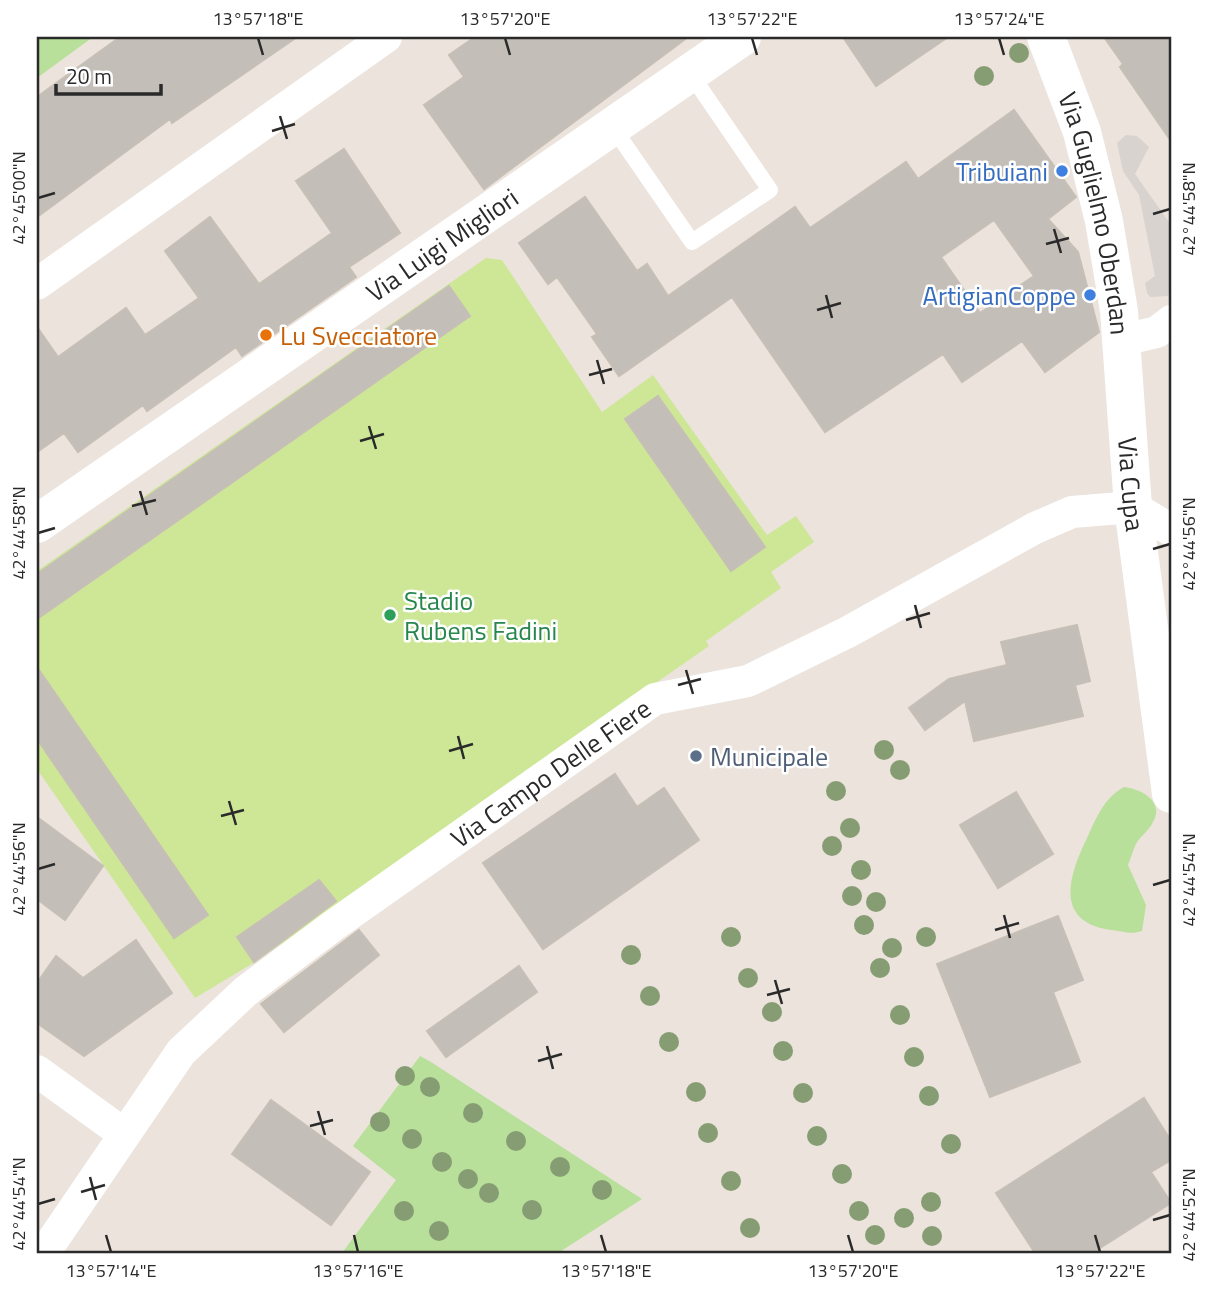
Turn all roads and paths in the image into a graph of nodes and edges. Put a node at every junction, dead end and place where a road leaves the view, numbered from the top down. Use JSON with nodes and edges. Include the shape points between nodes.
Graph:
{"nodes":[{"id":1,"x":386,"y":37,"type":"edge"},
{"id":2,"x":742,"y":37,"type":"edge"},
{"id":3,"x":1046,"y":37,"type":"edge"},
{"id":4,"x":690,"y":73,"type":"junction"},
{"id":5,"x":612,"y":126,"type":"junction"},
{"id":6,"x":37,"y":284,"type":"edge"},
{"id":7,"x":1171,"y":321,"type":"edge"},
{"id":8,"x":1122,"y":340,"type":"junction"},
{"id":9,"x":1133,"y":507,"type":"junction"},
{"id":10,"x":37,"y":524,"type":"edge"},
{"id":11,"x":1171,"y":530,"type":"edge"},
{"id":12,"x":1171,"y":794,"type":"edge"},
{"id":13,"x":37,"y":1071,"type":"edge"},
{"id":14,"x":124,"y":1134,"type":"junction"},
{"id":15,"x":44,"y":1253,"type":"edge"}],
"edges":[{"from":1,"to":6,"type":"street"},
{"from":2,"to":4,"type":"main road","name":"Via Luigi Migliori"},
{"from":3,"to":8,"type":"main road","name":"Via Guglielmo Oberdan","via":[[1094,178]]},
{"from":4,"to":5,"type":"main road","name":"Via Luigi Migliori"},
{"from":4,"to":5,"type":"lane","via":[[770,190],[692,242]]},
{"from":5,"to":10,"type":"main road","name":"Via Luigi Migliori"},
{"from":7,"to":8,"type":"street","name":"Via Guglielmo Oberdan","via":[[1157,332]]},
{"from":8,"to":9,"type":"main road","name":"Via Cupa"},
{"from":9,"to":11,"type":"street"},
{"from":9,"to":12,"type":"main road","name":"Via Cupa"},
{"from":9,"to":14,"type":"street","name":"Via Campo Delle Fiere","via":[[1072,512],[748,681],[655,699],[247,991],[181,1052]]},
{"from":13,"to":14,"type":"street"},
{"from":14,"to":15,"type":"street","name":"Via Campo Delle Fiere"}]}
